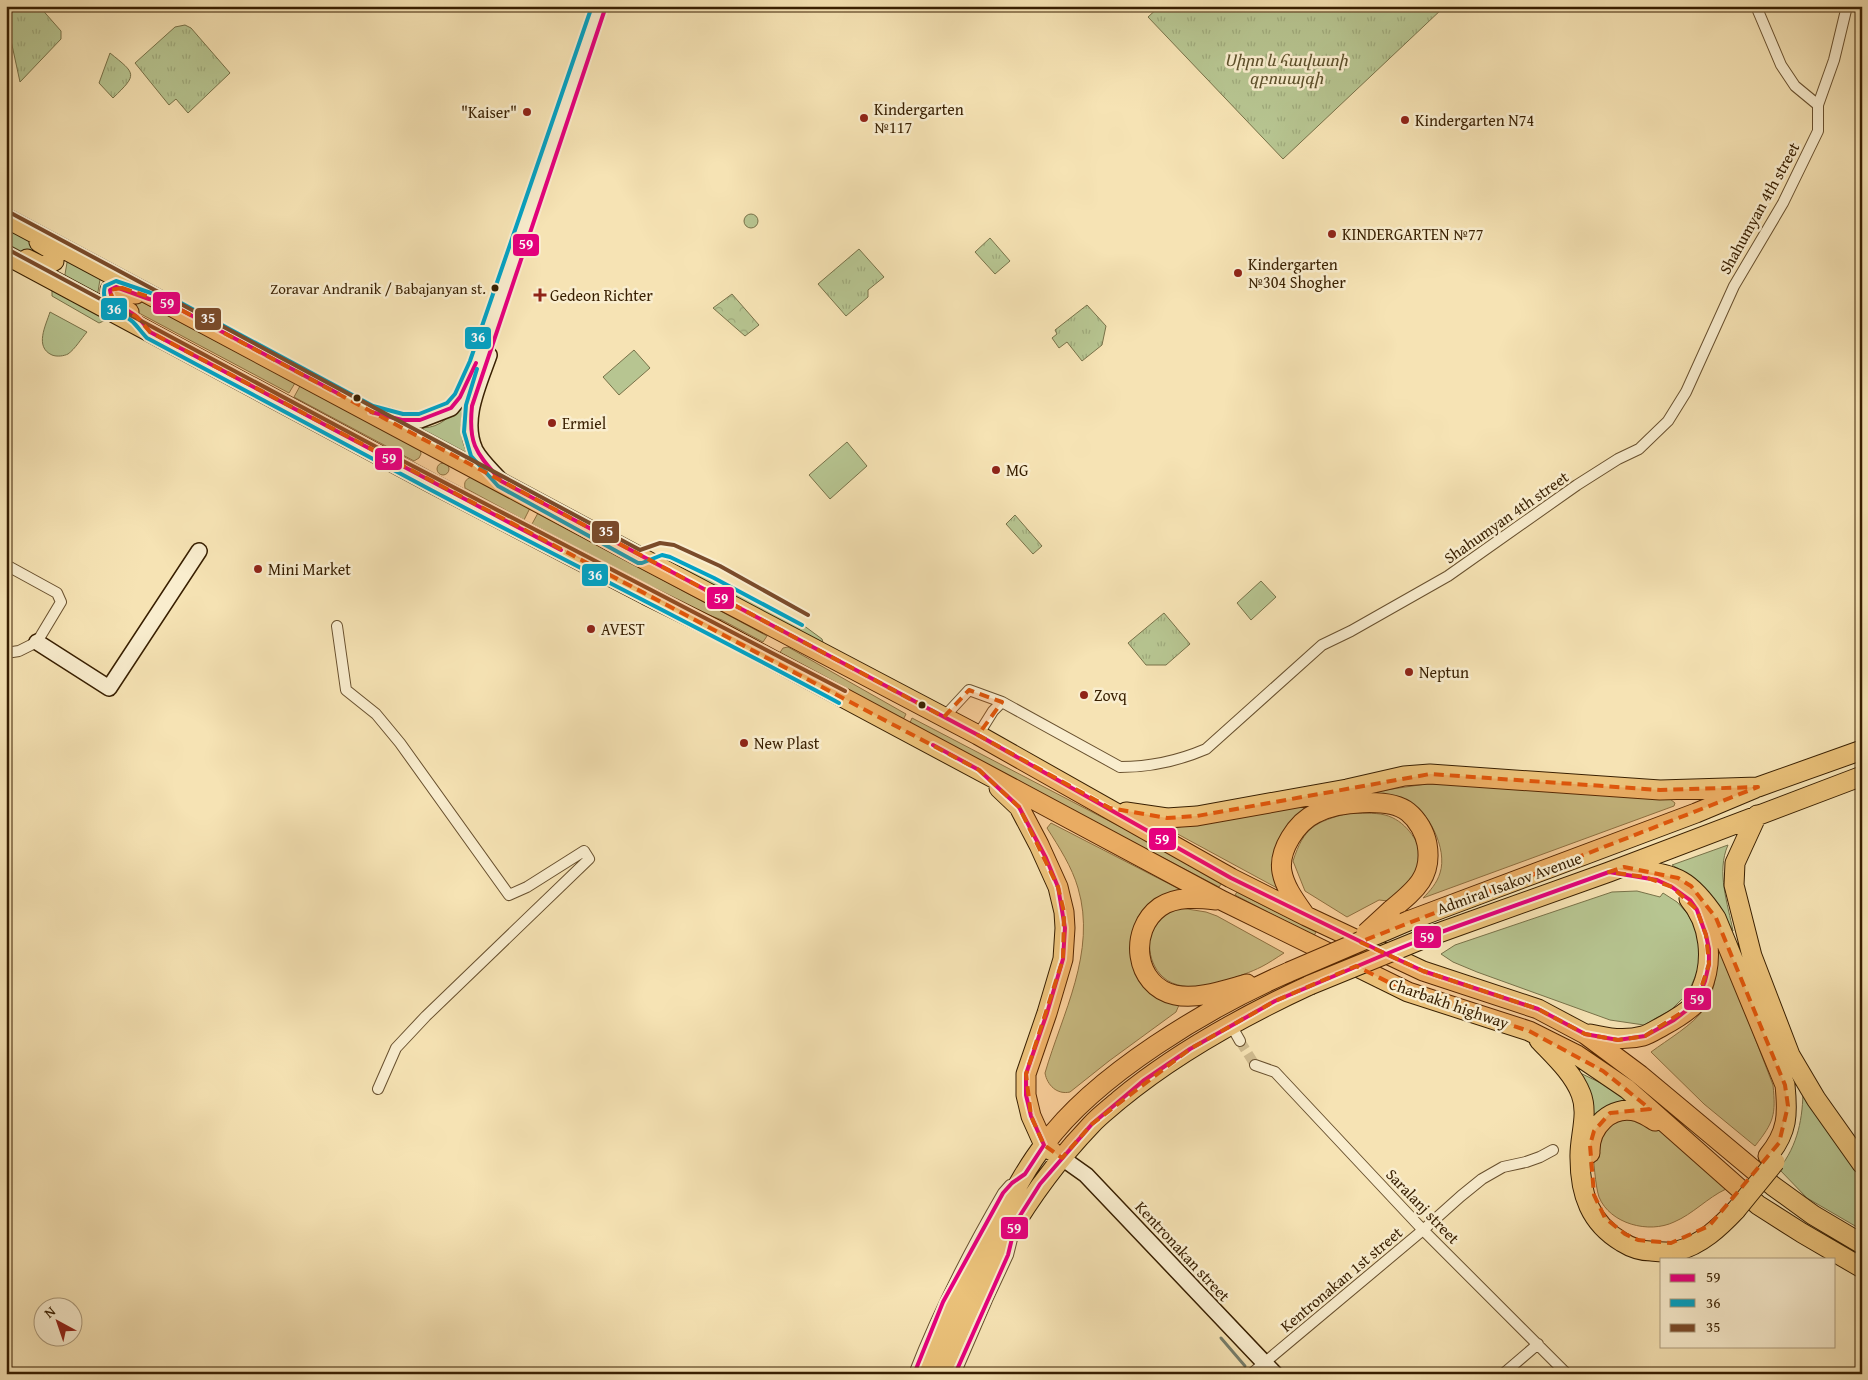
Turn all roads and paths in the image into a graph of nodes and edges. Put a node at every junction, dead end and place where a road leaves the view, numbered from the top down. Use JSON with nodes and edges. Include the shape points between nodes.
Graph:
{"nodes":[{"id":1,"x":599,"y":6,"type":"edge"},
{"id":2,"x":606,"y":6,"type":"edge"},
{"id":3,"x":1756,"y":6,"type":"edge"},
{"id":4,"x":1847,"y":6,"type":"edge"},
{"id":5,"x":1818,"y":105,"type":"junction"},
{"id":6,"x":6,"y":219,"type":"edge"},
{"id":7,"x":6,"y":248,"type":"edge"},
{"id":8,"x":6,"y":255,"type":"edge"},
{"id":9,"x":168,"y":303,"type":"junction"},
{"id":10,"x":150,"y":332,"type":"junction"},
{"id":11,"x":371,"y":412,"type":"junction"},
{"id":12,"x":501,"y":481,"type":"junction"},
{"id":13,"x":198,"y":551,"type":"dead end"},
{"id":14,"x":6,"y":565,"type":"edge"},
{"id":15,"x":337,"y":626,"type":"dead end"},
{"id":16,"x":717,"y":630,"type":"junction"},
{"id":17,"x":779,"y":630,"type":"junction"},
{"id":18,"x":37,"y":642,"type":"junction"},
{"id":19,"x":6,"y":653,"type":"edge"},
{"id":20,"x":1002,"y":702,"type":"junction"},
{"id":21,"x":944,"y":717,"type":"junction"},
{"id":22,"x":978,"y":735,"type":"junction"},
{"id":23,"x":1862,"y":750,"type":"edge"},
{"id":24,"x":980,"y":770,"type":"junction"},
{"id":25,"x":1862,"y":776,"type":"edge"},
{"id":26,"x":1758,"y":787,"type":"junction"},
{"id":27,"x":1110,"y":808,"type":"junction"},
{"id":28,"x":1757,"y":815,"type":"junction"},
{"id":29,"x":1616,"y":869,"type":"junction"},
{"id":30,"x":1231,"y":878,"type":"junction"},
{"id":31,"x":1221,"y":900,"type":"junction"},
{"id":32,"x":1306,"y":916,"type":"junction"},
{"id":33,"x":1354,"y":944,"type":"junction"},
{"id":34,"x":1284,"y":974,"type":"junction"},
{"id":35,"x":1231,"y":1025,"type":"junction"},
{"id":36,"x":1529,"y":1031,"type":"junction"},
{"id":37,"x":1586,"y":1034,"type":"junction"},
{"id":38,"x":1240,"y":1042,"type":"tunnel mouth"},
{"id":39,"x":1790,"y":1055,"type":"junction"},
{"id":40,"x":1255,"y":1065,"type":"tunnel mouth"},
{"id":41,"x":378,"y":1090,"type":"dead end"},
{"id":42,"x":1681,"y":1136,"type":"junction"},
{"id":43,"x":1044,"y":1145,"type":"junction"},
{"id":44,"x":1553,"y":1150,"type":"dead end"},
{"id":45,"x":1062,"y":1158,"type":"junction"},
{"id":46,"x":1772,"y":1159,"type":"junction"},
{"id":47,"x":1862,"y":1164,"type":"edge"},
{"id":48,"x":1025,"y":1174,"type":"junction"},
{"id":49,"x":1732,"y":1206,"type":"junction"},
{"id":50,"x":1016,"y":1222,"type":"junction"},
{"id":51,"x":1424,"y":1230,"type":"junction"},
{"id":52,"x":1862,"y":1244,"type":"edge"},
{"id":53,"x":1862,"y":1268,"type":"edge"},
{"id":54,"x":1538,"y":1344,"type":"junction"},
{"id":55,"x":1270,"y":1369,"type":"edge"},
{"id":56,"x":914,"y":1374,"type":"edge"},
{"id":57,"x":926,"y":1374,"type":"edge"},
{"id":58,"x":941,"y":1374,"type":"edge"},
{"id":59,"x":955,"y":1374,"type":"edge"},
{"id":60,"x":1251,"y":1374,"type":"edge"},
{"id":61,"x":1503,"y":1374,"type":"edge"},
{"id":62,"x":1567,"y":1374,"type":"edge"}],
"edges":[{"from":1,"to":11,"type":"main road","via":[[476,363],[460,398],[451,408],[420,420],[402,420]]},
{"from":2,"to":12,"type":"main road","via":[[472,406],[471,440],[476,452]]},
{"from":3,"to":5,"type":"street","via":[[1795,86]]},
{"from":4,"to":5,"type":"street","name":"Shahumyan 4th street","via":[[1834,60]]},
{"from":5,"to":20,"type":"street","name":"Shahumyan 4th street","via":[[1818,131],[1783,203],[1734,286],[1686,392],[1668,422],[1639,449],[1577,484],[1448,576],[1322,645],[1206,749],[1188,757],[1142,767],[1120,767]]},
{"from":6,"to":7,"type":"highway","via":[[54,251],[54,261],[43,267]]},
{"from":6,"to":9,"type":"highway"},
{"from":8,"to":10,"type":"highway"},
{"from":9,"to":10,"type":"highway","via":[[122,288],[110,290],[114,304],[137,317]]},
{"from":9,"to":11,"type":"highway","name":"Charbakh highway"},
{"from":10,"to":16,"type":"highway"},
{"from":11,"to":12,"type":"highway","name":"Charbakh highway"},
{"from":12,"to":17,"type":"highway","name":"Charbakh highway"},
{"from":13,"to":18,"type":"main road","via":[[109,688]]},
{"from":14,"to":18,"type":"street","via":[[57,594],[60,599]]},
{"from":15,"to":41,"type":"street","via":[[346,690],[376,714],[400,743],[509,895],[584,851],[589,859],[396,1048]]},
{"from":16,"to":17,"type":"highway","via":[[731,630],[770,650]]},
{"from":16,"to":24,"type":"highway"},
{"from":17,"to":21,"type":"highway","name":"Charbakh highway"},
{"from":18,"to":19,"type":"street"},
{"from":20,"to":21,"type":"street","name":"Shahumyan 4th street","via":[[969,690]]},
{"from":20,"to":22,"type":"street"},
{"from":21,"to":22,"type":"highway","name":"Charbakh highway"},
{"from":22,"to":27,"type":"highway","name":"Charbakh highway"},
{"from":23,"to":26,"type":"highway","name":"Admiral Isakov Avenue"},
{"from":24,"to":31,"type":"highway","name":"Charbakh highway"},
{"from":24,"to":43,"type":"highway","via":[[1019,806],[1058,887],[1064,912],[1063,959],[1026,1074],[1031,1116]]},
{"from":25,"to":28,"type":"highway","name":"Admiral Isakov Avenue"},
{"from":26,"to":27,"type":"highway","via":[[1660,790],[1430,774],[1404,776],[1198,816],[1167,818]]},
{"from":26,"to":33,"type":"highway","name":"Admiral Isakov Avenue","bridge":true},
{"from":27,"to":30,"type":"highway","name":"Charbakh highway"},
{"from":28,"to":29,"type":"highway","name":"Admiral Isakov Avenue"},
{"from":28,"to":39,"type":"highway","via":[[1735,863],[1734,885],[1752,956]]},
{"from":29,"to":35,"type":"highway","name":"Admiral Isakov Avenue","bridge":true,"via":[[1430,936],[1310,985]]},
{"from":29,"to":37,"type":"highway","via":[[1657,880],[1690,900],[1698,910],[1706,935],[1709,964],[1696,1003],[1674,1020],[1644,1036],[1618,1040]]},
{"from":29,"to":46,"type":"highway","via":[[1678,878],[1691,886],[1716,918],[1785,1085],[1788,1106],[1785,1126]]},
{"from":30,"to":31,"type":"highway"},
{"from":30,"to":32,"type":"highway","name":"Charbakh highway"},
{"from":31,"to":34,"type":"highway","via":[[1197,898],[1175,901],[1161,906],[1152,914],[1142,931],[1139,952],[1149,979],[1166,992],[1186,997]]},
{"from":31,"to":36,"type":"highway","name":"Charbakh highway","via":[[1408,992]]},
{"from":32,"to":33,"type":"highway","bridge":true,"via":[[1288,888],[1282,871],[1284,850],[1296,828],[1316,813],[1363,802],[1390,805],[1408,812],[1424,833],[1428,853],[1424,876],[1416,888]]},
{"from":32,"to":37,"type":"highway","name":"Charbakh highway","via":[[1423,971],[1538,1009]]},
{"from":33,"to":34,"type":"highway","name":"Admiral Isakov Avenue","bridge":true},
{"from":34,"to":43,"type":"highway","name":"Admiral Isakov Avenue","via":[[1236,997],[1142,1056],[1077,1107]]},
{"from":35,"to":38,"type":"street"},
{"from":35,"to":45,"type":"highway","name":"Admiral Isakov Avenue","via":[[1143,1081],[1092,1124]]},
{"from":36,"to":42,"type":"highway","name":"Charbakh highway","via":[[1603,1071]]},
{"from":36,"to":49,"type":"highway","via":[[1567,1070],[1581,1094],[1584,1110],[1580,1157],[1582,1187],[1589,1210],[1608,1234],[1646,1251],[1678,1251],[1710,1236]]},
{"from":37,"to":52,"type":"highway","name":"Charbakh highway","via":[[1773,1186]]},
{"from":39,"to":46,"type":"highway","via":[[1795,1083],[1794,1124],[1784,1150]]},
{"from":39,"to":47,"type":"highway","via":[[1816,1099]]},
{"from":40,"to":51,"type":"street","name":"Saralanj street","via":[[1275,1072]]},
{"from":42,"to":49,"type":"highway","via":[[1639,1112],[1619,1111],[1602,1120],[1590,1145],[1594,1195],[1605,1218],[1638,1240],[1671,1243],[1691,1238]]},
{"from":42,"to":53,"type":"highway","name":"Charbakh highway","via":[[1758,1205]]},
{"from":43,"to":45,"type":"highway"},
{"from":43,"to":48,"type":"highway","name":"Admiral Isakov Avenue"},
{"from":44,"to":51,"type":"street","name":"Kentronakan 1st street","via":[[1482,1179]]},
{"from":45,"to":50,"type":"highway","name":"Admiral Isakov Avenue","via":[[1040,1184]]},
{"from":45,"to":55,"type":"main road","name":"Kentronakan street","via":[[1086,1175]]},
{"from":46,"to":49,"type":"highway","bridge":true},
{"from":48,"to":56,"type":"street","via":[[1003,1193],[969,1252],[943,1302]]},
{"from":48,"to":57,"type":"highway","name":"Admiral Isakov Avenue","via":[[975,1264]]},
{"from":50,"to":58,"type":"highway","name":"Admiral Isakov Avenue","via":[[989,1265]]},
{"from":50,"to":59,"type":"street","via":[[1008,1255]]},
{"from":51,"to":54,"type":"street","name":"Saralanj street"},
{"from":51,"to":55,"type":"street","name":"Kentronakan 1st street"},
{"from":54,"to":61,"type":"street"},
{"from":54,"to":62,"type":"street","name":"Saralanj street"},
{"from":55,"to":60,"type":"street","name":"Kentronakan 1st street"}]}
